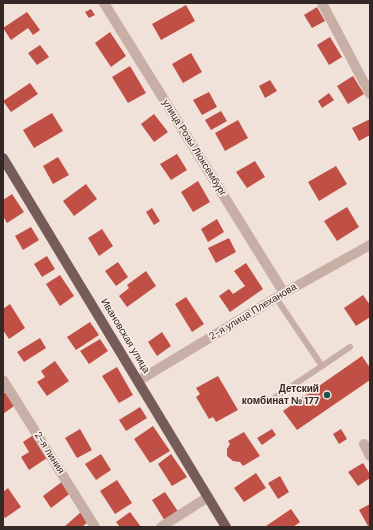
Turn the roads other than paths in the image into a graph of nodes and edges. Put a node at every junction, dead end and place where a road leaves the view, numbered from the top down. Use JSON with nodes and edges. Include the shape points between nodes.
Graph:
{"nodes":[{"id":1,"x":104,"y":3,"type":"edge"},
{"id":2,"x":322,"y":3,"type":"edge"},
{"id":3,"x":370,"y":94,"type":"edge"},
{"id":4,"x":3,"y":158,"type":"edge"},
{"id":5,"x":370,"y":245,"type":"edge"},
{"id":6,"x":280,"y":296,"type":"junction"},
{"id":7,"x":350,"y":347,"type":"dead end"},
{"id":8,"x":322,"y":366,"type":"junction"},
{"id":9,"x":3,"y":380,"type":"edge"},
{"id":10,"x":138,"y":382,"type":"junction"},
{"id":11,"x":268,"y":402,"type":"dead end"},
{"id":12,"x":364,"y":444,"type":"dead end"},
{"id":13,"x":370,"y":456,"type":"edge"},
{"id":14,"x":208,"y":497,"type":"junction"},
{"id":15,"x":95,"y":527,"type":"edge"},
{"id":16,"x":161,"y":527,"type":"edge"},
{"id":17,"x":226,"y":527,"type":"edge"}],
"edges":[{"from":1,"to":6,"type":"street","name":"улица Розы Люксембург"},
{"from":2,"to":3,"type":"street"},
{"from":4,"to":10,"type":"main road","name":"Ивановская улица"},
{"from":5,"to":6,"type":"street","name":"2-я улица Плеханова"},
{"from":6,"to":8,"type":"lane"},
{"from":6,"to":10,"type":"street","name":"2-я улица Плеханова"},
{"from":7,"to":8,"type":"lane"},
{"from":8,"to":11,"type":"lane"},
{"from":9,"to":15,"type":"street","name":"2-я линия"},
{"from":10,"to":14,"type":"main road","name":"Ивановская улица"},
{"from":12,"to":13,"type":"street"},
{"from":14,"to":16,"type":"street"},
{"from":14,"to":17,"type":"main road","name":"Ивановская улица"}]}
